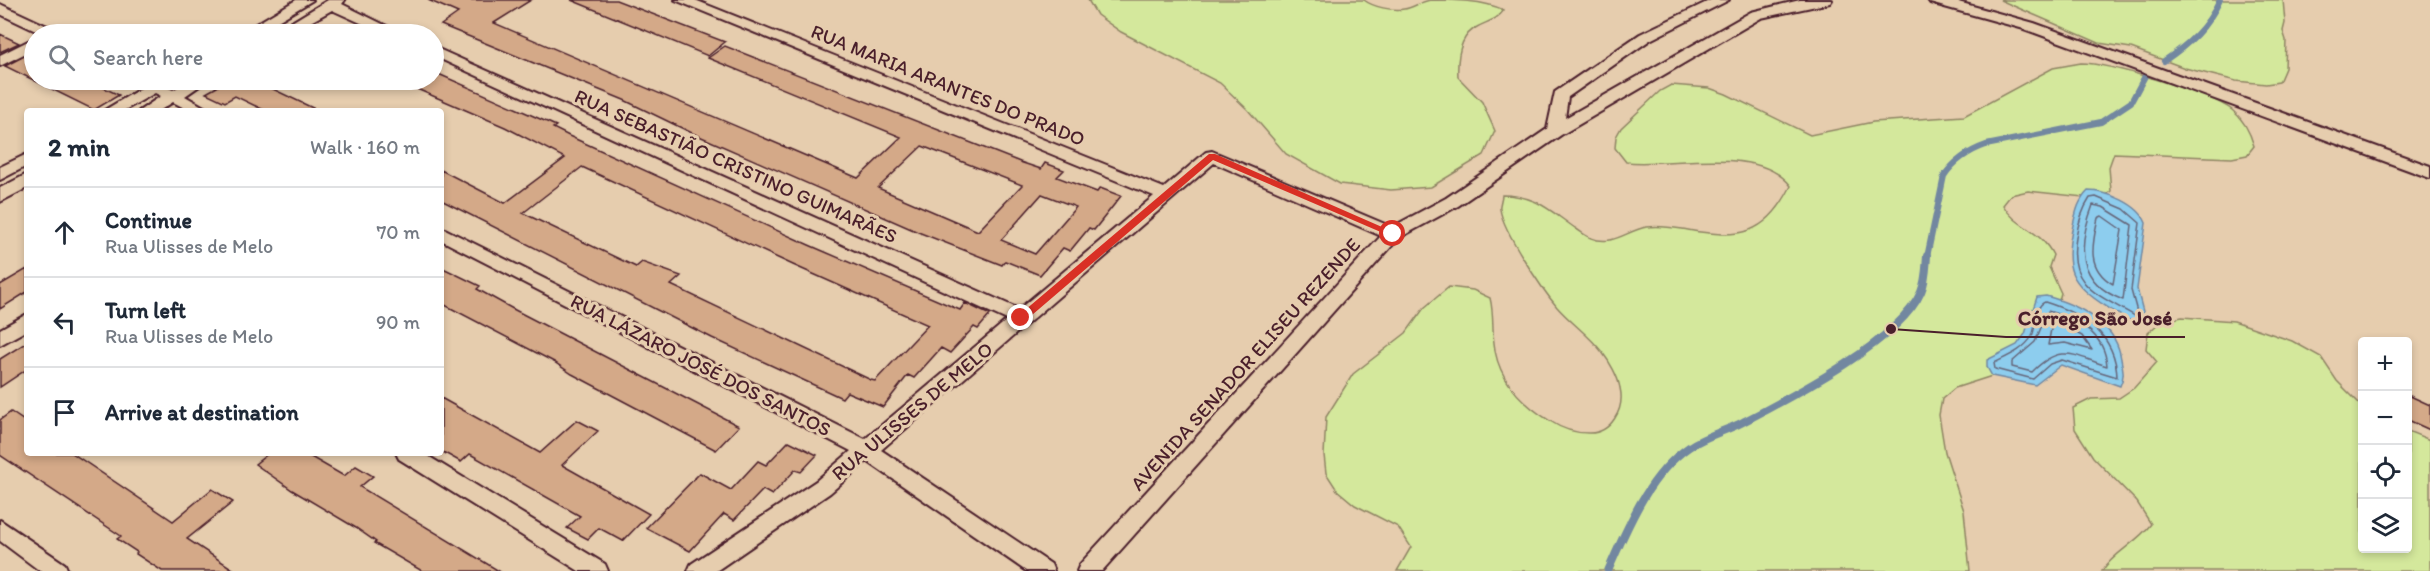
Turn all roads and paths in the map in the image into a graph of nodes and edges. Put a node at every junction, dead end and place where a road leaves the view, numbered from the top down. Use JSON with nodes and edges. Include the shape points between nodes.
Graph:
{"nodes":[{"id":1,"x":306,"y":0,"type":"edge"},
{"id":2,"x":682,"y":0,"type":"edge"},
{"id":3,"x":1722,"y":0,"type":"edge"},
{"id":4,"x":1825,"y":0,"type":"edge"},
{"id":5,"x":1935,"y":0,"type":"edge"},
{"id":6,"x":335,"y":2,"type":"edge"},
{"id":7,"x":0,"y":8,"type":"edge"},
{"id":8,"x":31,"y":24,"type":"edge"},
{"id":9,"x":264,"y":24,"type":"edge"},
{"id":10,"x":296,"y":24,"type":"edge"},
{"id":11,"x":377,"y":24,"type":"edge"},
{"id":12,"x":24,"y":48,"type":"edge"},
{"id":13,"x":444,"y":56,"type":"edge"},
{"id":14,"x":0,"y":61,"type":"edge"},
{"id":15,"x":142,"y":90,"type":"edge"},
{"id":16,"x":165,"y":90,"type":"edge"},
{"id":17,"x":184,"y":90,"type":"edge"},
{"id":18,"x":173,"y":96,"type":"junction"},
{"id":19,"x":115,"y":108,"type":"edge"},
{"id":20,"x":152,"y":108,"type":"edge"},
{"id":21,"x":197,"y":108,"type":"edge"},
{"id":22,"x":1555,"y":131,"type":"junction"},
{"id":23,"x":24,"y":161,"type":"edge"},
{"id":24,"x":2430,"y":172,"type":"edge"},
{"id":25,"x":0,"y":174,"type":"edge"},
{"id":26,"x":24,"y":182,"type":"edge"},
{"id":27,"x":1166,"y":195,"type":"junction"},
{"id":28,"x":0,"y":196,"type":"edge"},
{"id":29,"x":444,"y":234,"type":"edge"},
{"id":30,"x":1393,"y":234,"type":"junction"},
{"id":31,"x":1021,"y":318,"type":"junction"},
{"id":32,"x":24,"y":323,"type":"edge"},
{"id":33,"x":0,"y":338,"type":"edge"},
{"id":34,"x":866,"y":450,"type":"junction"},
{"id":35,"x":411,"y":456,"type":"edge"},
{"id":36,"x":0,"y":529,"type":"edge"},
{"id":37,"x":57,"y":571,"type":"edge"},
{"id":38,"x":597,"y":571,"type":"edge"},
{"id":39,"x":699,"y":571,"type":"edge"},
{"id":40,"x":1043,"y":571,"type":"edge"},
{"id":41,"x":1088,"y":571,"type":"edge"}],
"edges":[{"from":1,"to":9,"type":"street"},
{"from":2,"to":27,"type":"street","name":"RUA MARIA ARANTES DO PRADO"},
{"from":3,"to":22,"type":"street","via":[[1645,37],[1561,95]]},
{"from":4,"to":22,"type":"street","name":"AVENIDA SENADOR ELISEU REZENDE","via":[[1756,15]]},
{"from":5,"to":24,"type":"street","via":[[2029,26]]},
{"from":6,"to":10,"type":"street"},
{"from":6,"to":11,"type":"street"},
{"from":7,"to":8,"type":"street"},
{"from":12,"to":14,"type":"street"},
{"from":13,"to":31,"type":"street","name":"RUA SEBASTIÃO CRISTINO GUIMARÃES"},
{"from":15,"to":19,"type":"street"},
{"from":16,"to":18,"type":"street"},
{"from":17,"to":18,"type":"street"},
{"from":18,"to":20,"type":"street"},
{"from":18,"to":21,"type":"street"},
{"from":22,"to":30,"type":"street","name":"AVENIDA SENADOR ELISEU REZENDE","via":[[1452,202]]},
{"from":23,"to":25,"type":"street"},
{"from":26,"to":28,"type":"street"},
{"from":27,"to":30,"type":"street","name":"RUA ULISSES DE MELO","via":[[1212,156]]},
{"from":27,"to":31,"type":"street","name":"RUA ULISSES DE MELO"},
{"from":29,"to":34,"type":"street","name":"RUA LÁZARO JOSÉ DOS SANTOS"},
{"from":30,"to":41,"type":"street","name":"AVENIDA SENADOR ELISEU REZENDE"},
{"from":31,"to":34,"type":"street","name":"RUA ULISSES DE MELO"},
{"from":32,"to":33,"type":"street"},
{"from":34,"to":39,"type":"street","name":"RUA ULISSES DE MELO","via":[[823,487]]},
{"from":34,"to":40,"type":"street","name":"RUA LÁZARO JOSÉ DOS SANTOS"},
{"from":35,"to":38,"type":"street"},
{"from":36,"to":37,"type":"street"}]}
